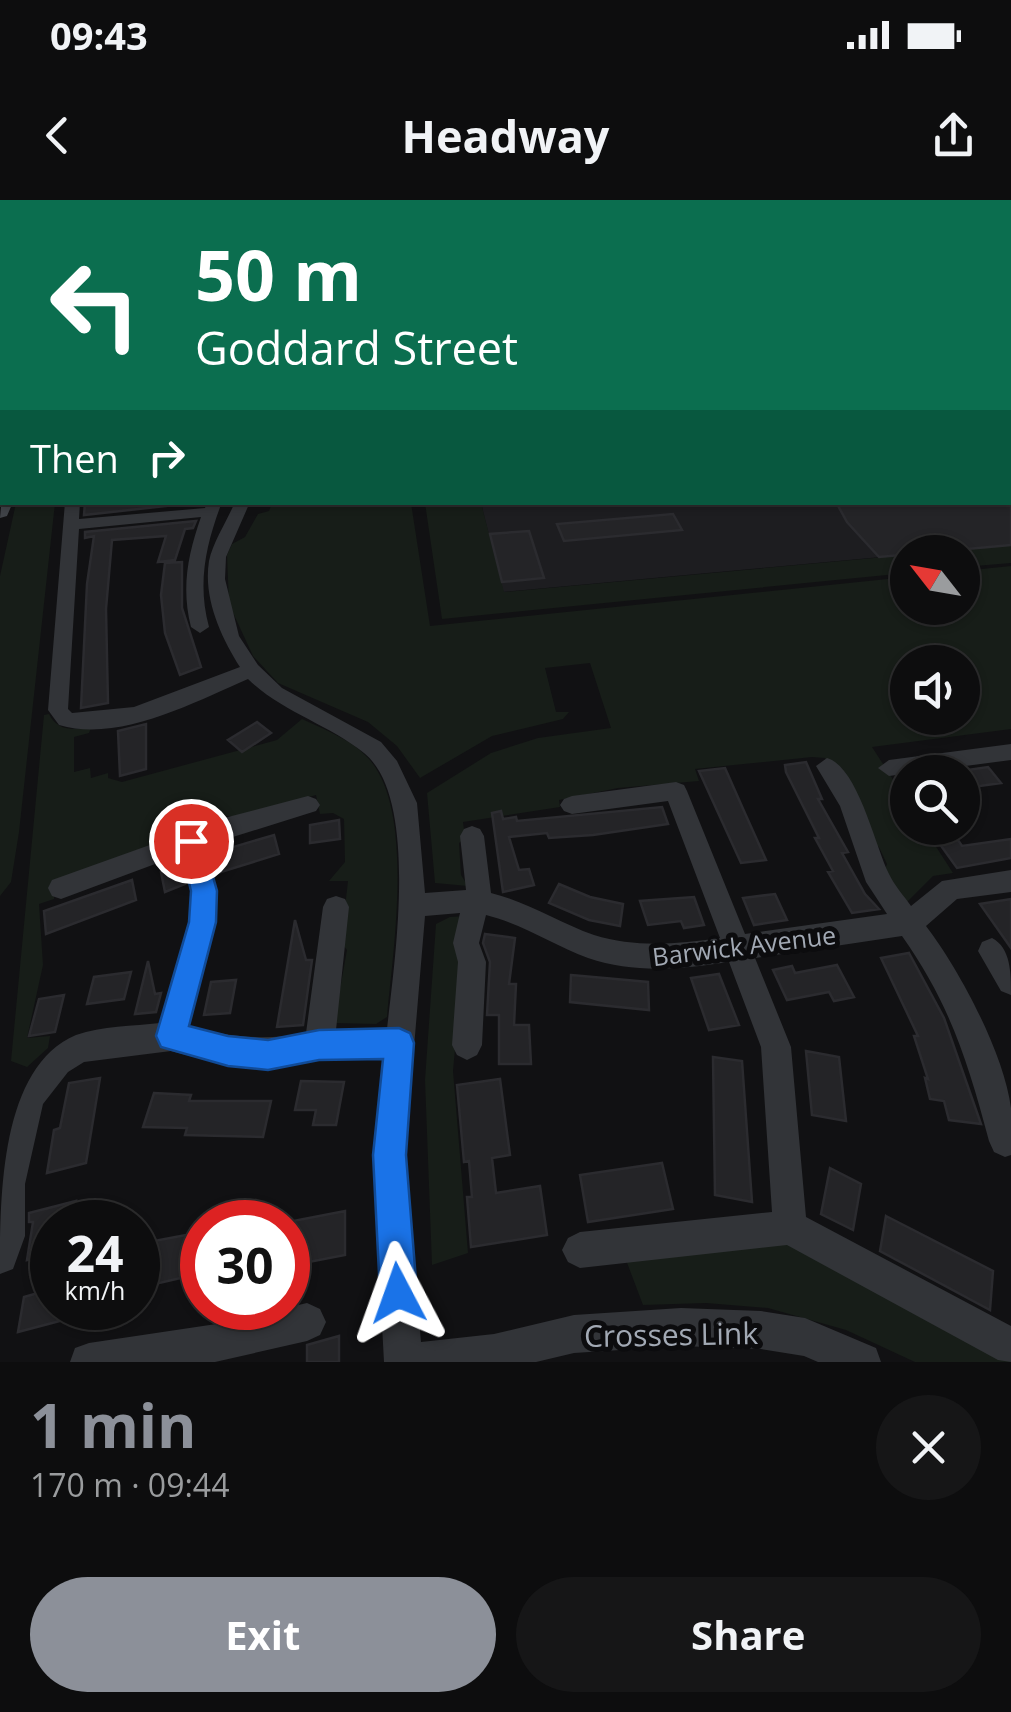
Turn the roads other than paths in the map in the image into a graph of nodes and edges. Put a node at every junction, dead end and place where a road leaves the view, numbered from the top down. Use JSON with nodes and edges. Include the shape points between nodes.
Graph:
{"nodes":[{"id":1,"x":72,"y":505,"type":"edge"},
{"id":2,"x":241,"y":505,"type":"edge"},
{"id":3,"x":212,"y":508,"type":"edge"},
{"id":4,"x":74,"y":525,"type":"junction"},
{"id":5,"x":200,"y":628,"type":"dead end"},
{"id":6,"x":250,"y":670,"type":"junction"},
{"id":7,"x":1011,"y":752,"type":"edge"},
{"id":8,"x":827,"y":766,"type":"dead end"},
{"id":9,"x":889,"y":768,"type":"dead end"},
{"id":10,"x":308,"y":805,"type":"dead end"},
{"id":11,"x":572,"y":805,"type":"dead end"},
{"id":12,"x":472,"y":836,"type":"dead end"},
{"id":13,"x":191,"y":841,"type":"junction"},
{"id":14,"x":1011,"y":881,"type":"edge"},
{"id":15,"x":62,"y":888,"type":"dead end"},
{"id":16,"x":477,"y":901,"type":"junction"},
{"id":17,"x":413,"y":905,"type":"junction"},
{"id":18,"x":336,"y":907,"type":"dead end"},
{"id":19,"x":910,"y":923,"type":"junction"},
{"id":20,"x":736,"y":947,"type":"junction"},
{"id":21,"x":992,"y":951,"type":"dead end"},
{"id":22,"x":1011,"y":982,"type":"edge"},
{"id":23,"x":171,"y":1036,"type":"junction"},
{"id":24,"x":399,"y":1043,"type":"junction"},
{"id":25,"x":319,"y":1045,"type":"junction"},
{"id":26,"x":468,"y":1045,"type":"dead end"},
{"id":27,"x":1005,"y":1141,"type":"dead end"},
{"id":28,"x":790,"y":1227,"type":"junction"},
{"id":29,"x":580,"y":1250,"type":"dead end"},
{"id":30,"x":0,"y":1256,"type":"edge"},
{"id":31,"x":273,"y":1330,"type":"edge"},
{"id":32,"x":1011,"y":1347,"type":"edge"},
{"id":33,"x":859,"y":1361,"type":"edge"},
{"id":34,"x":89,"y":1362,"type":"edge"},
{"id":35,"x":403,"y":1362,"type":"edge"},
{"id":36,"x":416,"y":1362,"type":"edge"}],
"edges":[{"from":1,"to":4,"type":"street"},
{"from":2,"to":6,"type":"street","via":[[218,557],[216,579],[230,636]]},
{"from":3,"to":4,"type":"street"},
{"from":3,"to":5,"type":"street","via":[[188,574]]},
{"from":4,"to":6,"type":"street","via":[[58,710],[66,720],[134,712]]},
{"from":6,"to":17,"type":"street","via":[[275,693],[373,748],[388,767],[405,803]]},
{"from":7,"to":9,"type":"street"},
{"from":8,"to":19,"type":"street","via":[[851,804],[879,882]]},
{"from":10,"to":13,"type":"street"},
{"from":11,"to":20,"type":"street","via":[[676,791],[701,827]]},
{"from":12,"to":16,"type":"street"},
{"from":13,"to":15,"type":"street"},
{"from":13,"to":23,"type":"street","via":[[204,891],[202,922]]},
{"from":14,"to":19,"type":"street","via":[[951,889]]},
{"from":16,"to":17,"type":"street","name":"Barwick Avenue"},
{"from":16,"to":20,"type":"street","name":"Barwick Avenue","via":[[626,956],[662,959]]},
{"from":16,"to":26,"type":"street","via":[[466,943],[472,962]]},
{"from":17,"to":24,"type":"street"},
{"from":18,"to":25,"type":"street"},
{"from":19,"to":20,"type":"street","name":"Barwick Avenue"},
{"from":19,"to":27,"type":"street","via":[[944,972],[983,1062]]},
{"from":20,"to":28,"type":"street","via":[[776,1047]]},
{"from":21,"to":22,"type":"street"},
{"from":23,"to":25,"type":"street","via":[[268,1055]]},
{"from":23,"to":30,"type":"street","via":[[80,1048],[38,1081],[8,1184],[8,1236]]},
{"from":24,"to":25,"type":"street"},
{"from":24,"to":35,"type":"street","via":[[389,1155]]},
{"from":28,"to":29,"type":"street"},
{"from":28,"to":32,"type":"street"},
{"from":31,"to":34,"type":"street"},
{"from":33,"to":36,"type":"street","name":"Crosses Link","via":[[804,1337],[680,1327],[574,1334]]}]}
